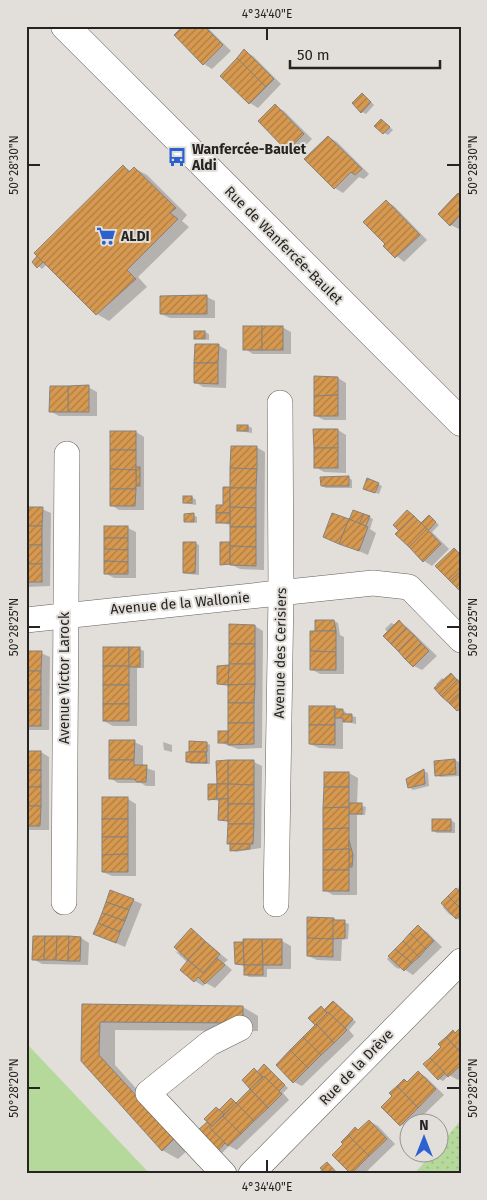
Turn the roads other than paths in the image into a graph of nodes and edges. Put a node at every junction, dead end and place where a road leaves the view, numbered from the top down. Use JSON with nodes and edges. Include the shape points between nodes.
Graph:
{"nodes":[{"id":1,"x":65,"y":26,"type":"edge"},
{"id":2,"x":280,"y":403,"type":"dead end"},
{"id":3,"x":461,"y":422,"type":"edge"},
{"id":4,"x":67,"y":454,"type":"dead end"},
{"id":5,"x":281,"y":594,"type":"junction"},
{"id":6,"x":65,"y":614,"type":"junction"},
{"id":7,"x":26,"y":620,"type":"edge"},
{"id":8,"x":461,"y":640,"type":"edge"},
{"id":9,"x":64,"y":902,"type":"dead end"},
{"id":10,"x":276,"y":904,"type":"dead end"},
{"id":11,"x":461,"y":961,"type":"edge"},
{"id":12,"x":240,"y":1028,"type":"dead end"},
{"id":13,"x":224,"y":1174,"type":"edge"},
{"id":14,"x":251,"y":1174,"type":"edge"}],
"edges":[{"from":1,"to":3,"type":"main road","name":"Rue de Wanfercée-Baulet"},
{"from":2,"to":5,"type":"street","name":"Avenue des Cerisiers"},
{"from":4,"to":6,"type":"street","name":"Avenue Victor Larock"},
{"from":5,"to":6,"type":"street","name":"Avenue de la Wallonie"},
{"from":5,"to":8,"type":"street","name":"Avenue de la Wallonie","via":[[373,583],[409,588]]},
{"from":5,"to":10,"type":"street","name":"Avenue des Cerisiers"},
{"from":6,"to":7,"type":"street","name":"Avenue de la Wallonie"},
{"from":6,"to":9,"type":"street","name":"Avenue Victor Larock"},
{"from":11,"to":14,"type":"street","name":"Rue de la Drève"},
{"from":12,"to":13,"type":"street","via":[[210,1043],[148,1093]]}]}
